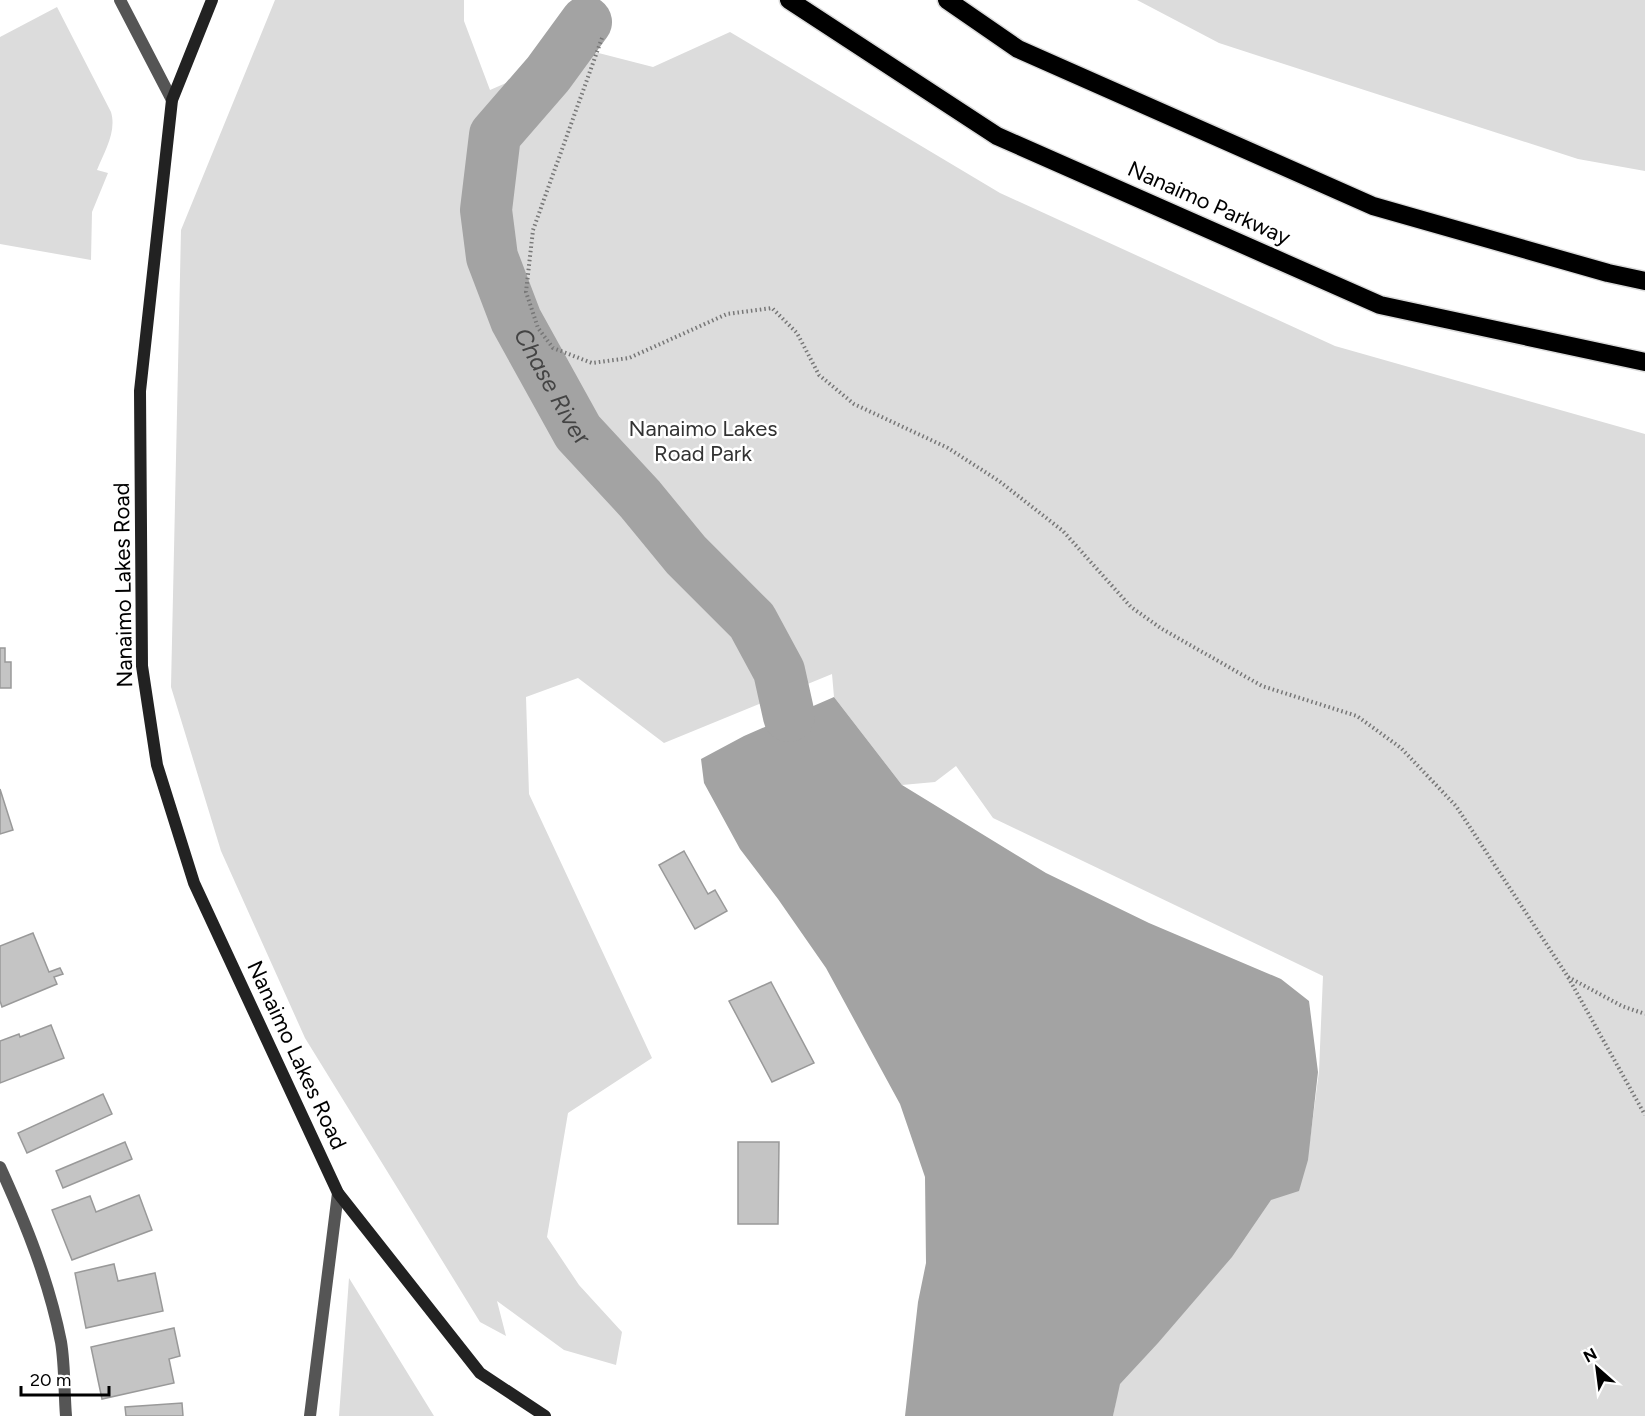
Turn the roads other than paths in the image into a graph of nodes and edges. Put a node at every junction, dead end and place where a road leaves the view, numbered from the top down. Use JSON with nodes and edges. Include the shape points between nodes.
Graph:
{"nodes":[{"id":1,"x":120,"y":0,"type":"edge"},
{"id":2,"x":212,"y":0,"type":"edge"},
{"id":3,"x":789,"y":0,"type":"edge"},
{"id":4,"x":946,"y":0,"type":"edge"},
{"id":5,"x":172,"y":100,"type":"junction"},
{"id":6,"x":1645,"y":281,"type":"edge"},
{"id":7,"x":1645,"y":362,"type":"edge"},
{"id":8,"x":0,"y":1167,"type":"edge"},
{"id":9,"x":338,"y":1193,"type":"junction"},
{"id":10,"x":66,"y":1416,"type":"edge"},
{"id":11,"x":310,"y":1416,"type":"edge"},
{"id":12,"x":546,"y":1416,"type":"edge"}],
"edges":[{"from":1,"to":5,"type":"street"},
{"from":2,"to":5,"type":"street","name":"Nanaimo Lakes Road"},
{"from":3,"to":7,"type":"highway","name":"Nanaimo Parkway","via":[[997,136],[1380,304]]},
{"from":4,"to":6,"type":"highway","via":[[1018,49],[1373,206]]},
{"from":5,"to":9,"type":"street","name":"Nanaimo Lakes Road","via":[[140,391],[142,666],[157,765],[194,883]]},
{"from":8,"to":10,"type":"street","via":[[42,1269],[61,1344]]},
{"from":9,"to":11,"type":"street"},
{"from":9,"to":12,"type":"street","name":"Nanaimo Lakes Road","via":[[480,1373]]}]}
